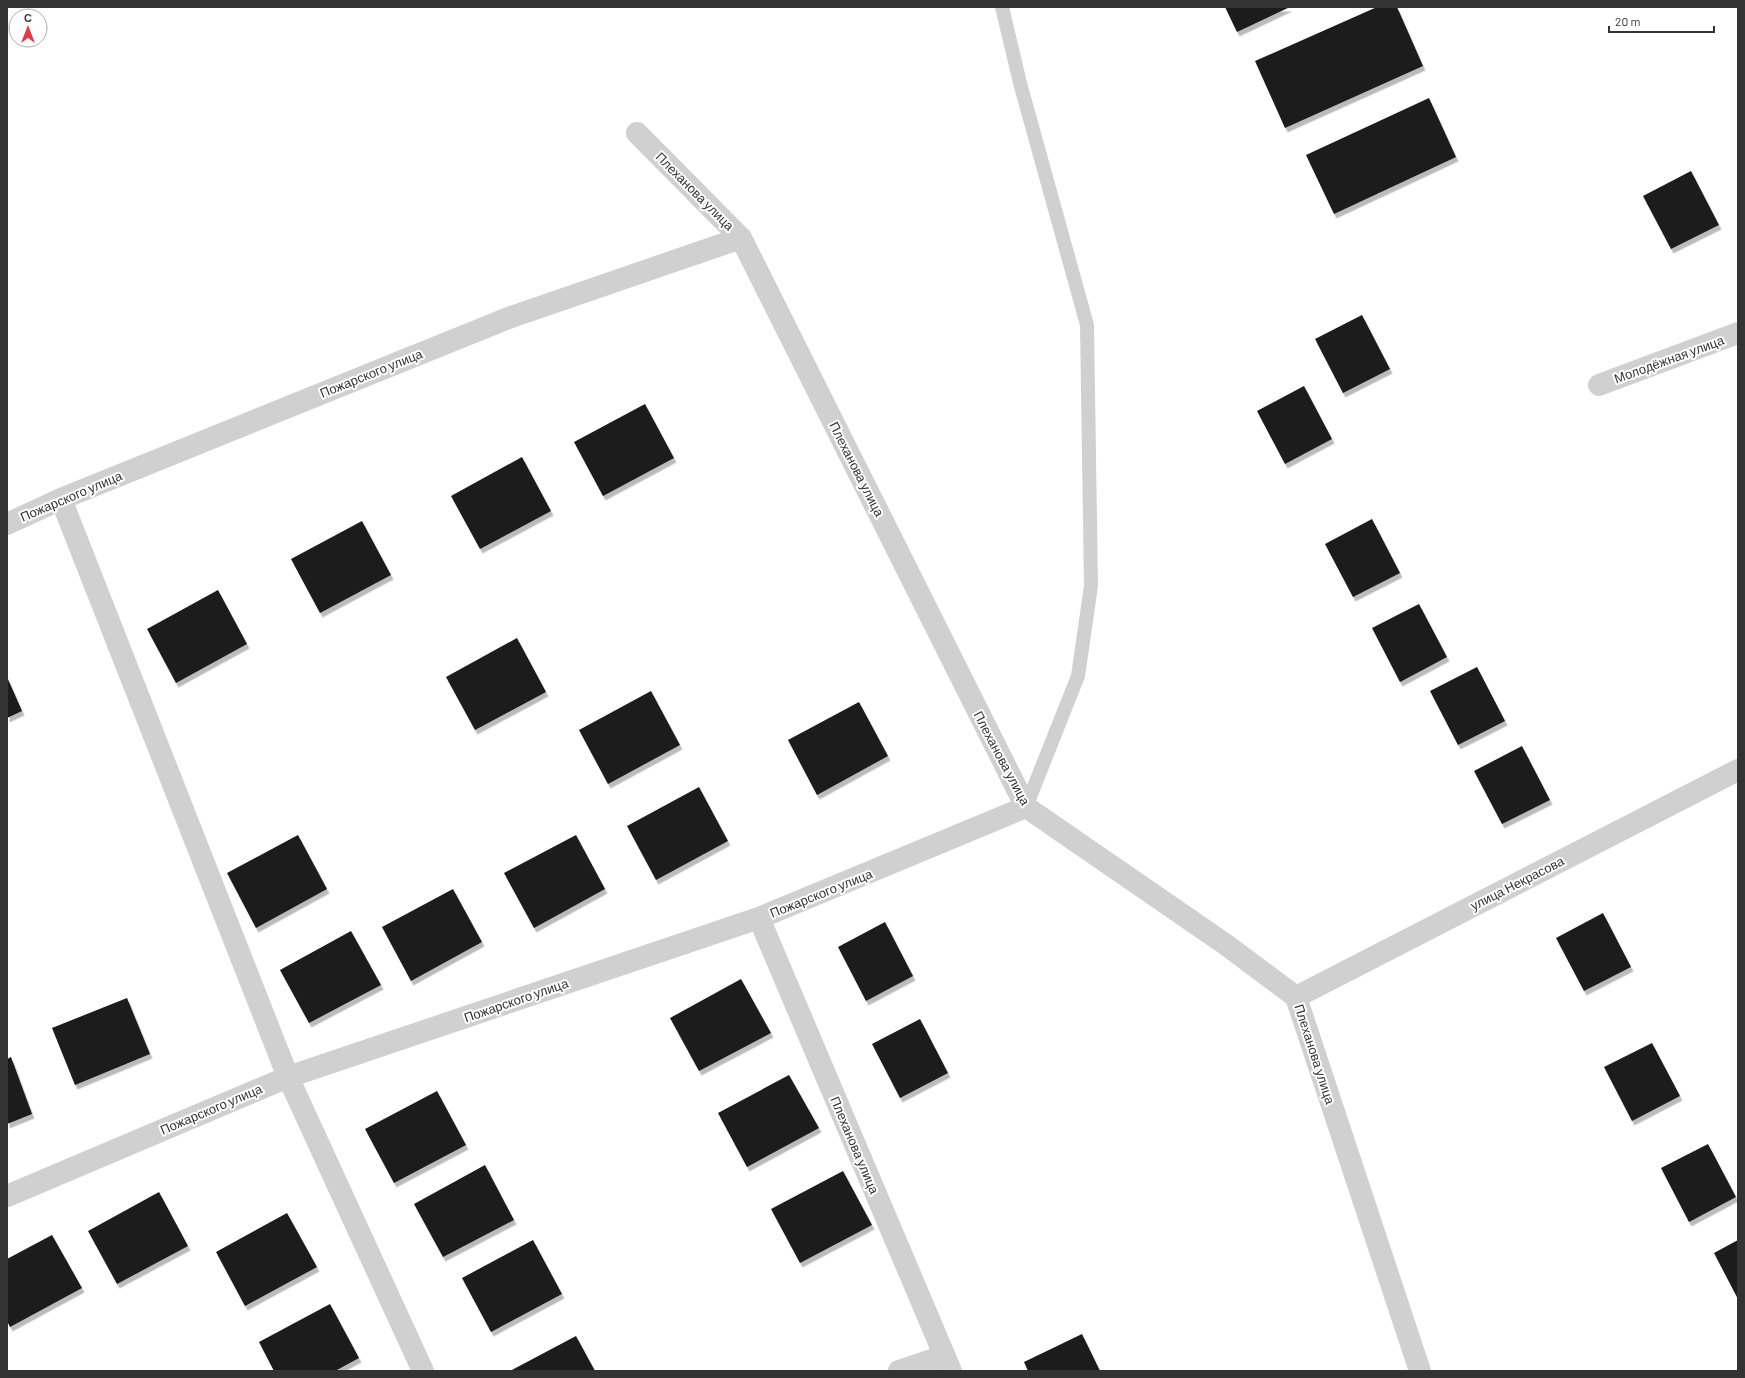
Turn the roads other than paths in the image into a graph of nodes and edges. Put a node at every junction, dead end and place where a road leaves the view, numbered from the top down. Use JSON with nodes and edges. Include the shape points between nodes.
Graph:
{"nodes":[{"id":1,"x":1002,"y":7,"type":"edge"},
{"id":2,"x":637,"y":133,"type":"dead end"},
{"id":3,"x":741,"y":238,"type":"junction"},
{"id":4,"x":1738,"y":333,"type":"edge"},
{"id":5,"x":1599,"y":385,"type":"dead end"},
{"id":6,"x":61,"y":499,"type":"junction"},
{"id":7,"x":7,"y":524,"type":"edge"},
{"id":8,"x":1738,"y":770,"type":"edge"},
{"id":9,"x":1026,"y":807,"type":"junction"},
{"id":10,"x":759,"y":918,"type":"junction"},
{"id":11,"x":1296,"y":997,"type":"junction"},
{"id":12,"x":288,"y":1076,"type":"junction"},
{"id":13,"x":7,"y":1196,"type":"edge"},
{"id":14,"x":947,"y":1364,"type":"edge"},
{"id":15,"x":423,"y":1371,"type":"edge"},
{"id":16,"x":899,"y":1371,"type":"edge"},
{"id":17,"x":1420,"y":1371,"type":"edge"}],
"edges":[{"from":1,"to":9,"type":"lane","via":[[1020,83],[1087,325],[1091,586],[1078,676]]},
{"from":2,"to":3,"type":"street","name":"Плеханова улица"},
{"from":3,"to":6,"type":"street","name":"Пожарского улица","via":[[511,317]]},
{"from":3,"to":9,"type":"street","name":"Плеханова улица"},
{"from":4,"to":5,"type":"street","name":"Молодёжная улица"},
{"from":6,"to":7,"type":"street","name":"Пожарского улица"},
{"from":6,"to":12,"type":"street"},
{"from":8,"to":11,"type":"street","name":"улица Некрасова"},
{"from":9,"to":10,"type":"street","name":"Пожарского улица"},
{"from":9,"to":11,"type":"street","name":"Плеханова улица","via":[[1219,940]]},
{"from":10,"to":12,"type":"street","name":"Пожарского улица"},
{"from":10,"to":14,"type":"street","name":"Плеханова улица"},
{"from":11,"to":17,"type":"street","name":"Плеханова улица"},
{"from":12,"to":13,"type":"street","name":"Пожарского улица"},
{"from":12,"to":15,"type":"street"},
{"from":14,"to":16,"type":"street"}]}
